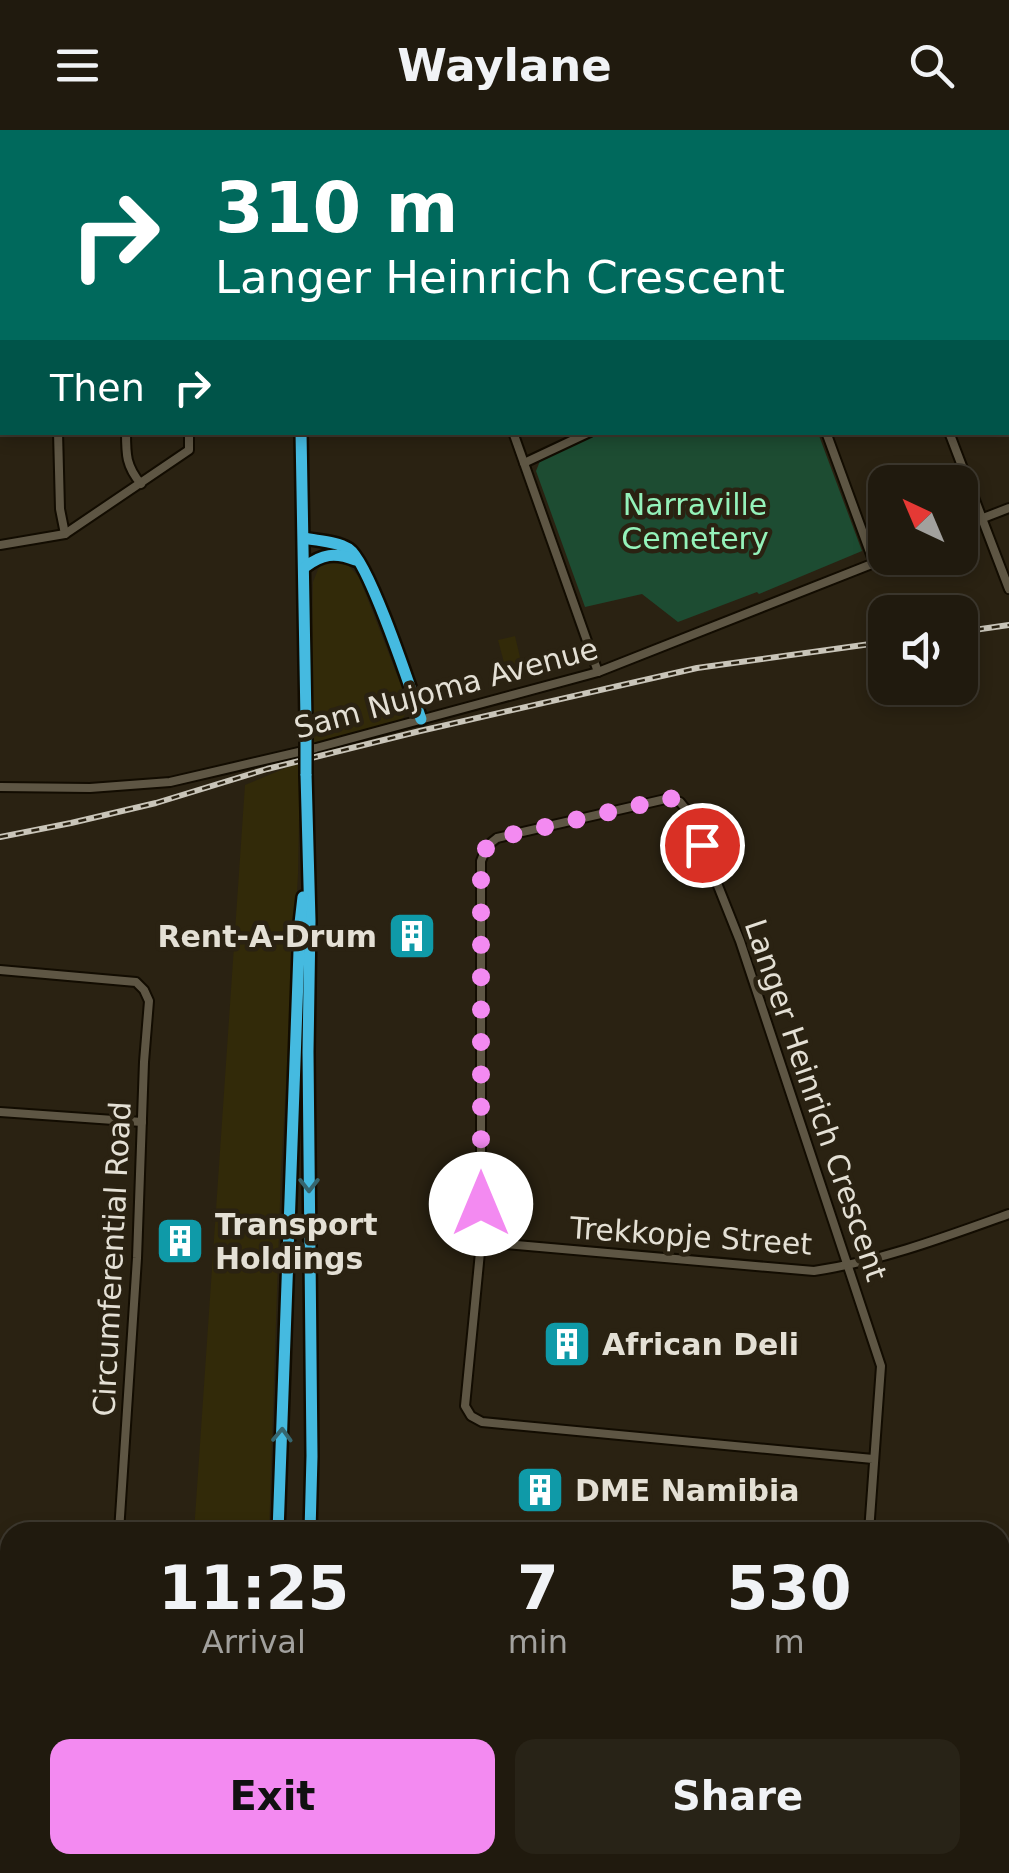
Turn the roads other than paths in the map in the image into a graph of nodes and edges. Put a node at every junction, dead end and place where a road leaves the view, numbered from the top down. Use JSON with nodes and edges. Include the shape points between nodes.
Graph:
{"nodes":[{"id":1,"x":58,"y":435,"type":"edge"},
{"id":2,"x":126,"y":435,"type":"edge"},
{"id":3,"x":189,"y":435,"type":"edge"},
{"id":4,"x":304,"y":435,"type":"edge"},
{"id":5,"x":514,"y":435,"type":"edge"},
{"id":6,"x":584,"y":435,"type":"edge"},
{"id":7,"x":827,"y":435,"type":"edge"},
{"id":8,"x":951,"y":435,"type":"edge"},
{"id":9,"x":524,"y":463,"type":"junction"},
{"id":10,"x":141,"y":484,"type":"junction"},
{"id":11,"x":1009,"y":508,"type":"edge"},
{"id":12,"x":982,"y":517,"type":"junction"},
{"id":13,"x":978,"y":519,"type":"edge"},
{"id":14,"x":66,"y":534,"type":"junction"},
{"id":15,"x":304,"y":538,"type":"junction"},
{"id":16,"x":0,"y":545,"type":"edge"},
{"id":17,"x":868,"y":547,"type":"edge"},
{"id":18,"x":359,"y":561,"type":"junction"},
{"id":19,"x":868,"y":565,"type":"edge"},
{"id":20,"x":305,"y":567,"type":"junction"},
{"id":21,"x":1009,"y":589,"type":"edge"},
{"id":22,"x":598,"y":672,"type":"junction"},
{"id":23,"x":422,"y":720,"type":"junction"},
{"id":24,"x":0,"y":786,"type":"edge"},
{"id":25,"x":307,"y":872,"type":"junction"},
{"id":26,"x":0,"y":970,"type":"edge"},
{"id":27,"x":0,"y":1112,"type":"edge"},
{"id":28,"x":142,"y":1122,"type":"junction"},
{"id":29,"x":1009,"y":1214,"type":"edge"},
{"id":30,"x":481,"y":1242,"type":"junction"},
{"id":31,"x":849,"y":1266,"type":"junction"},
{"id":32,"x":874,"y":1460,"type":"junction"},
{"id":33,"x":119,"y":1522,"type":"edge"},
{"id":34,"x":278,"y":1522,"type":"edge"},
{"id":35,"x":310,"y":1522,"type":"edge"},
{"id":36,"x":870,"y":1522,"type":"edge"}],
"edges":[{"from":1,"to":14,"type":"street"},
{"from":2,"to":10,"type":"street","via":[[131,472]]},
{"from":3,"to":10,"type":"street","via":[[189,450]]},
{"from":4,"to":15,"type":"highway"},
{"from":5,"to":9,"type":"street"},
{"from":6,"to":9,"type":"street"},
{"from":7,"to":17,"type":"street"},
{"from":8,"to":12,"type":"street"},
{"from":9,"to":22,"type":"street"},
{"from":10,"to":14,"type":"street"},
{"from":11,"to":12,"type":"street"},
{"from":12,"to":13,"type":"street"},
{"from":12,"to":21,"type":"street"},
{"from":14,"to":16,"type":"street"},
{"from":15,"to":18,"type":"highway","via":[[348,548]]},
{"from":15,"to":20,"type":"highway"},
{"from":18,"to":20,"type":"highway","via":[[332,554]]},
{"from":18,"to":23,"type":"highway"},
{"from":19,"to":22,"type":"street","name":"Sam Nujoma Avenue"},
{"from":20,"to":25,"type":"highway","bridge":true},
{"from":22,"to":23,"type":"street","name":"Sam Nujoma Avenue"},
{"from":23,"to":24,"type":"street","name":"Sam Nujoma Avenue","via":[[170,782]]},
{"from":34,"to":25,"type":"highway","one_way":true},
{"from":25,"to":35,"type":"highway","one_way":true},
{"from":26,"to":28,"type":"street","name":"Circumferential Road","via":[[136,982],[144,990],[149,1001]]},
{"from":27,"to":28,"type":"street"},
{"from":28,"to":33,"type":"street","name":"Circumferential Road"},
{"from":29,"to":31,"type":"street","name":"Trekkopje Street"},
{"from":30,"to":31,"type":"street","name":"Trekkopje Street","via":[[814,1271]]},
{"from":30,"to":31,"type":"street","name":"Langer Heinrich Crescent","via":[[481,861],[487,846],[497,838],[670,798],[689,812],[740,942]]},
{"from":30,"to":32,"type":"street","name":"Langer Heinrich Crescent","via":[[466,1406],[471,1416]]},
{"from":31,"to":32,"type":"street","name":"Langer Heinrich Crescent","via":[[882,1366]]},
{"from":32,"to":36,"type":"street","name":"Langer Heinrich Crescent"}]}
